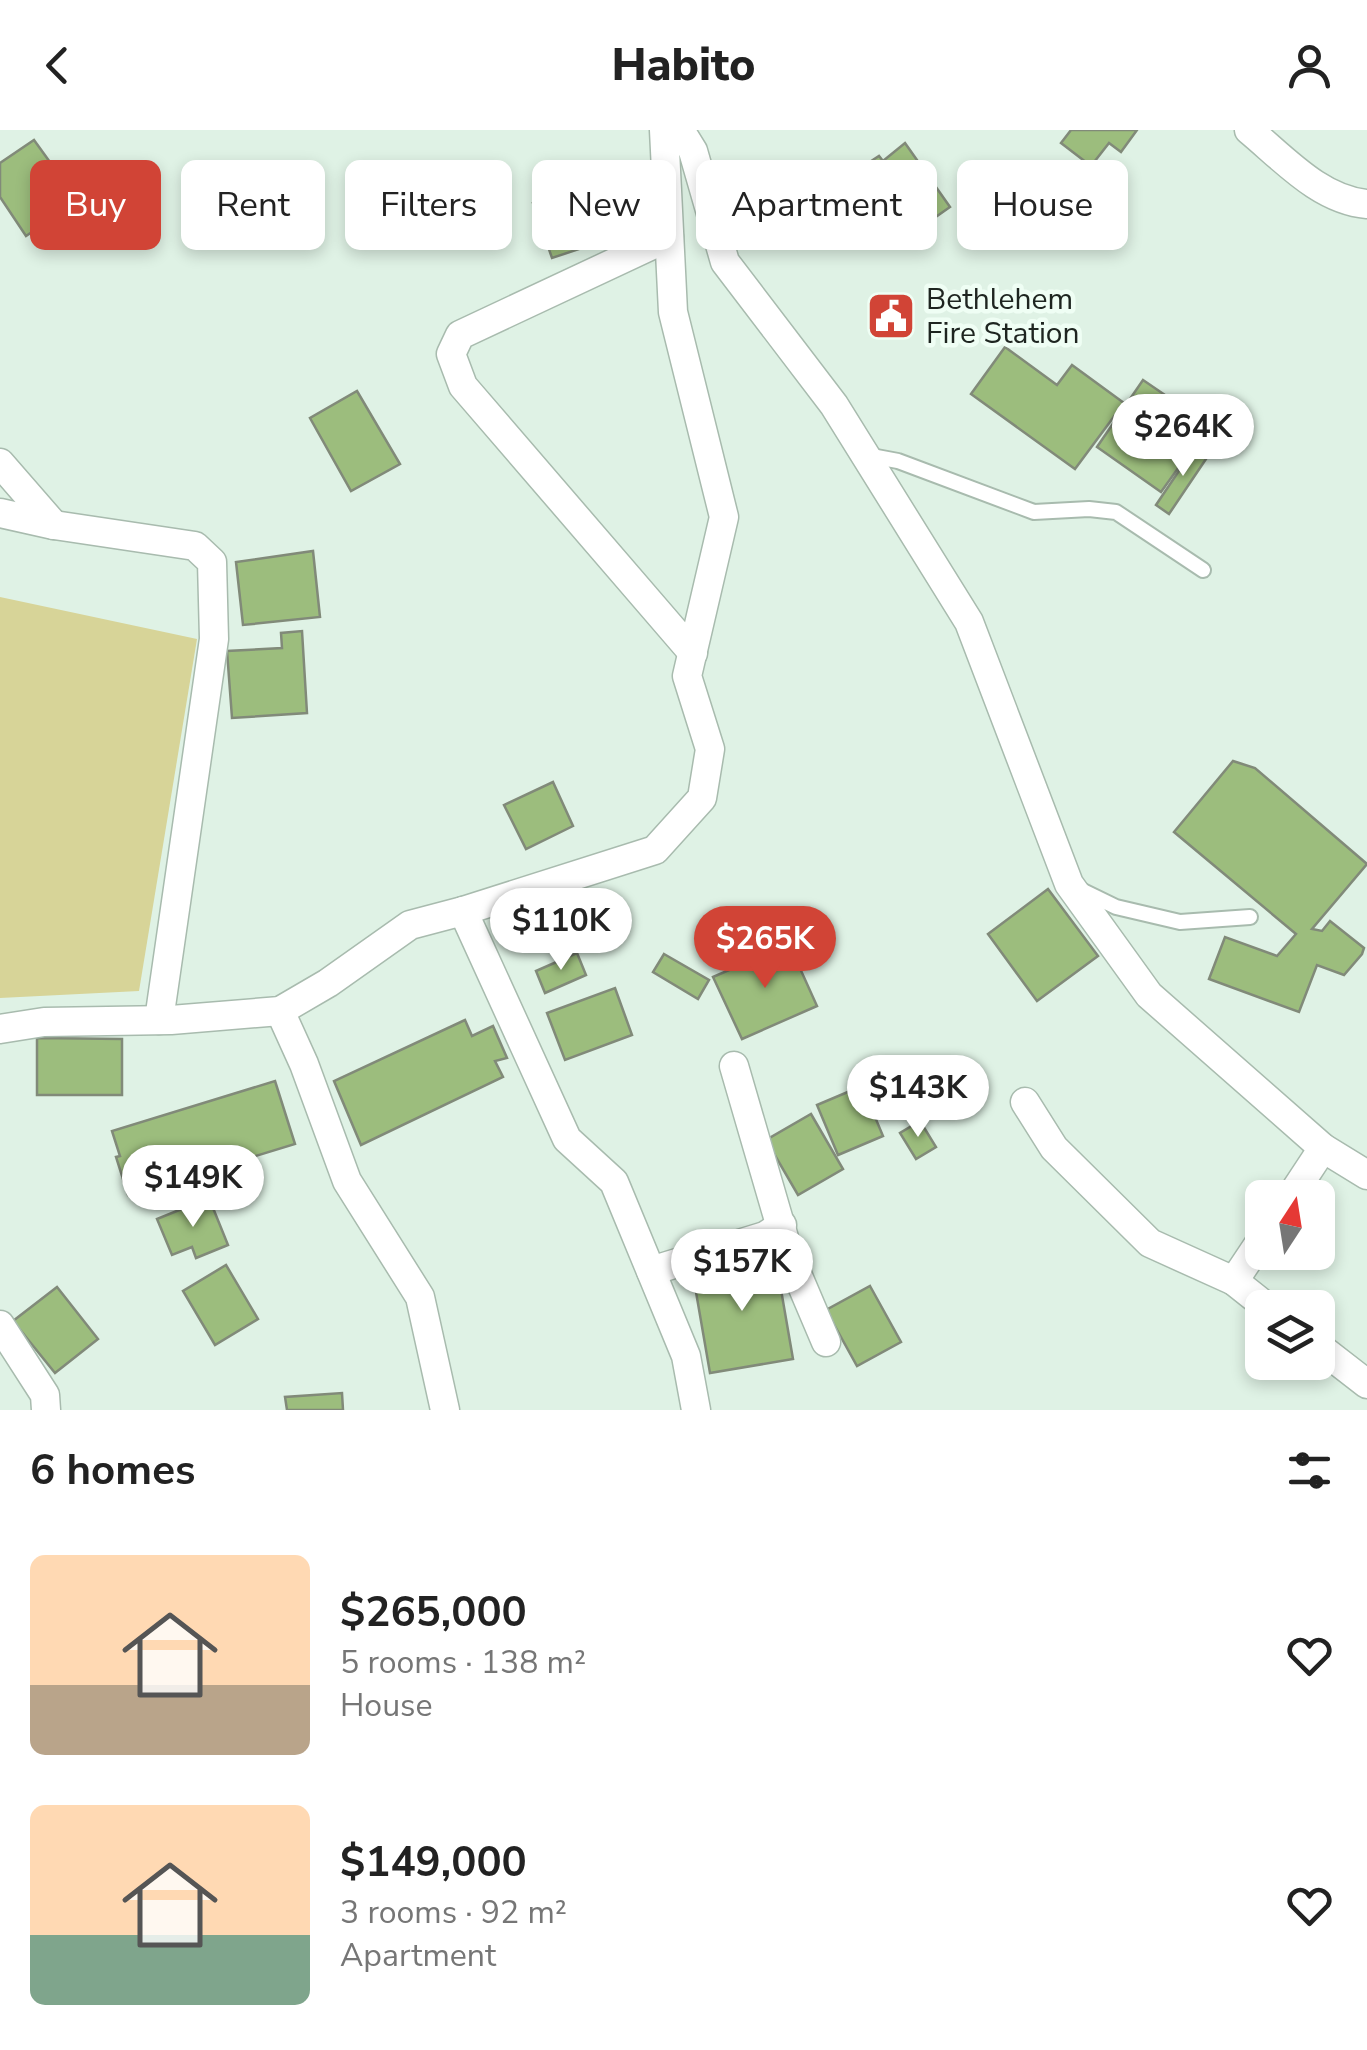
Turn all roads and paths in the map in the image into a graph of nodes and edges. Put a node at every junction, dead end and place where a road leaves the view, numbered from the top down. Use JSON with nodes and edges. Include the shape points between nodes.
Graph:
{"nodes":[{"id":1,"x":664,"y":130,"type":"edge"},
{"id":2,"x":680,"y":130,"type":"edge"},
{"id":3,"x":1249,"y":130,"type":"edge"},
{"id":4,"x":665,"y":160,"type":"edge"},
{"id":5,"x":1367,"y":204,"type":"edge"},
{"id":6,"x":641,"y":250,"type":"edge"},
{"id":7,"x":670,"y":250,"type":"edge"},
{"id":8,"x":865,"y":454,"type":"junction"},
{"id":9,"x":0,"y":463,"type":"edge"},
{"id":10,"x":0,"y":513,"type":"edge"},
{"id":11,"x":54,"y":525,"type":"junction"},
{"id":12,"x":1202,"y":570,"type":"dead end"},
{"id":13,"x":693,"y":653,"type":"junction"},
{"id":14,"x":1069,"y":884,"type":"junction"},
{"id":15,"x":463,"y":911,"type":"junction"},
{"id":16,"x":1250,"y":917,"type":"dead end"},
{"id":17,"x":280,"y":1011,"type":"junction"},
{"id":18,"x":159,"y":1020,"type":"junction"},
{"id":19,"x":0,"y":1030,"type":"edge"},
{"id":20,"x":734,"y":1066,"type":"dead end"},
{"id":21,"x":1025,"y":1102,"type":"dead end"},
{"id":22,"x":1324,"y":1148,"type":"junction"},
{"id":23,"x":1367,"y":1176,"type":"edge"},
{"id":24,"x":1302,"y":1180,"type":"edge"},
{"id":25,"x":782,"y":1225,"type":"junction"},
{"id":26,"x":1245,"y":1265,"type":"edge"},
{"id":27,"x":650,"y":1271,"type":"junction"},
{"id":28,"x":1234,"y":1282,"type":"junction"},
{"id":29,"x":1245,"y":1290,"type":"edge"},
{"id":30,"x":0,"y":1324,"type":"edge"},
{"id":31,"x":826,"y":1342,"type":"dead end"},
{"id":32,"x":1335,"y":1359,"type":"edge"},
{"id":33,"x":1367,"y":1384,"type":"edge"},
{"id":34,"x":46,"y":1410,"type":"edge"},
{"id":35,"x":445,"y":1410,"type":"edge"},
{"id":36,"x":696,"y":1410,"type":"edge"}],
"edges":[{"from":1,"to":4,"type":"street"},
{"from":2,"to":8,"type":"street","via":[[726,262]]},
{"from":3,"to":5,"type":"street","via":[[1324,191]]},
{"from":6,"to":13,"type":"street","via":[[460,335],[451,354],[463,386]]},
{"from":7,"to":13,"type":"street","via":[[673,312],[724,517]]},
{"from":8,"to":12,"type":"lane","via":[[1034,512],[1116,512]]},
{"from":8,"to":14,"type":"street","via":[[969,622]]},
{"from":9,"to":11,"type":"street"},
{"from":10,"to":11,"type":"street"},
{"from":11,"to":18,"type":"street","via":[[195,546],[212,562],[214,639]]},
{"from":13,"to":15,"type":"street","via":[[688,676],[710,749],[702,798],[655,850]]},
{"from":14,"to":16,"type":"lane","via":[[1116,907],[1180,922]]},
{"from":14,"to":22,"type":"street","via":[[1148,995]]},
{"from":15,"to":17,"type":"street","via":[[410,925]]},
{"from":15,"to":27,"type":"street","via":[[567,1139],[614,1182]]},
{"from":17,"to":18,"type":"street"},
{"from":17,"to":35,"type":"street","via":[[347,1181],[420,1297]]},
{"from":18,"to":19,"type":"street","via":[[44,1022]]},
{"from":20,"to":25,"type":"street"},
{"from":21,"to":28,"type":"street","via":[[1054,1148],[1150,1243]]},
{"from":22,"to":23,"type":"street"},
{"from":22,"to":24,"type":"street"},
{"from":25,"to":27,"type":"street"},
{"from":25,"to":31,"type":"street"},
{"from":26,"to":28,"type":"street"},
{"from":27,"to":36,"type":"street","via":[[686,1356]]},
{"from":28,"to":29,"type":"street"},
{"from":30,"to":34,"type":"street","via":[[45,1395]]},
{"from":32,"to":33,"type":"street"}]}
